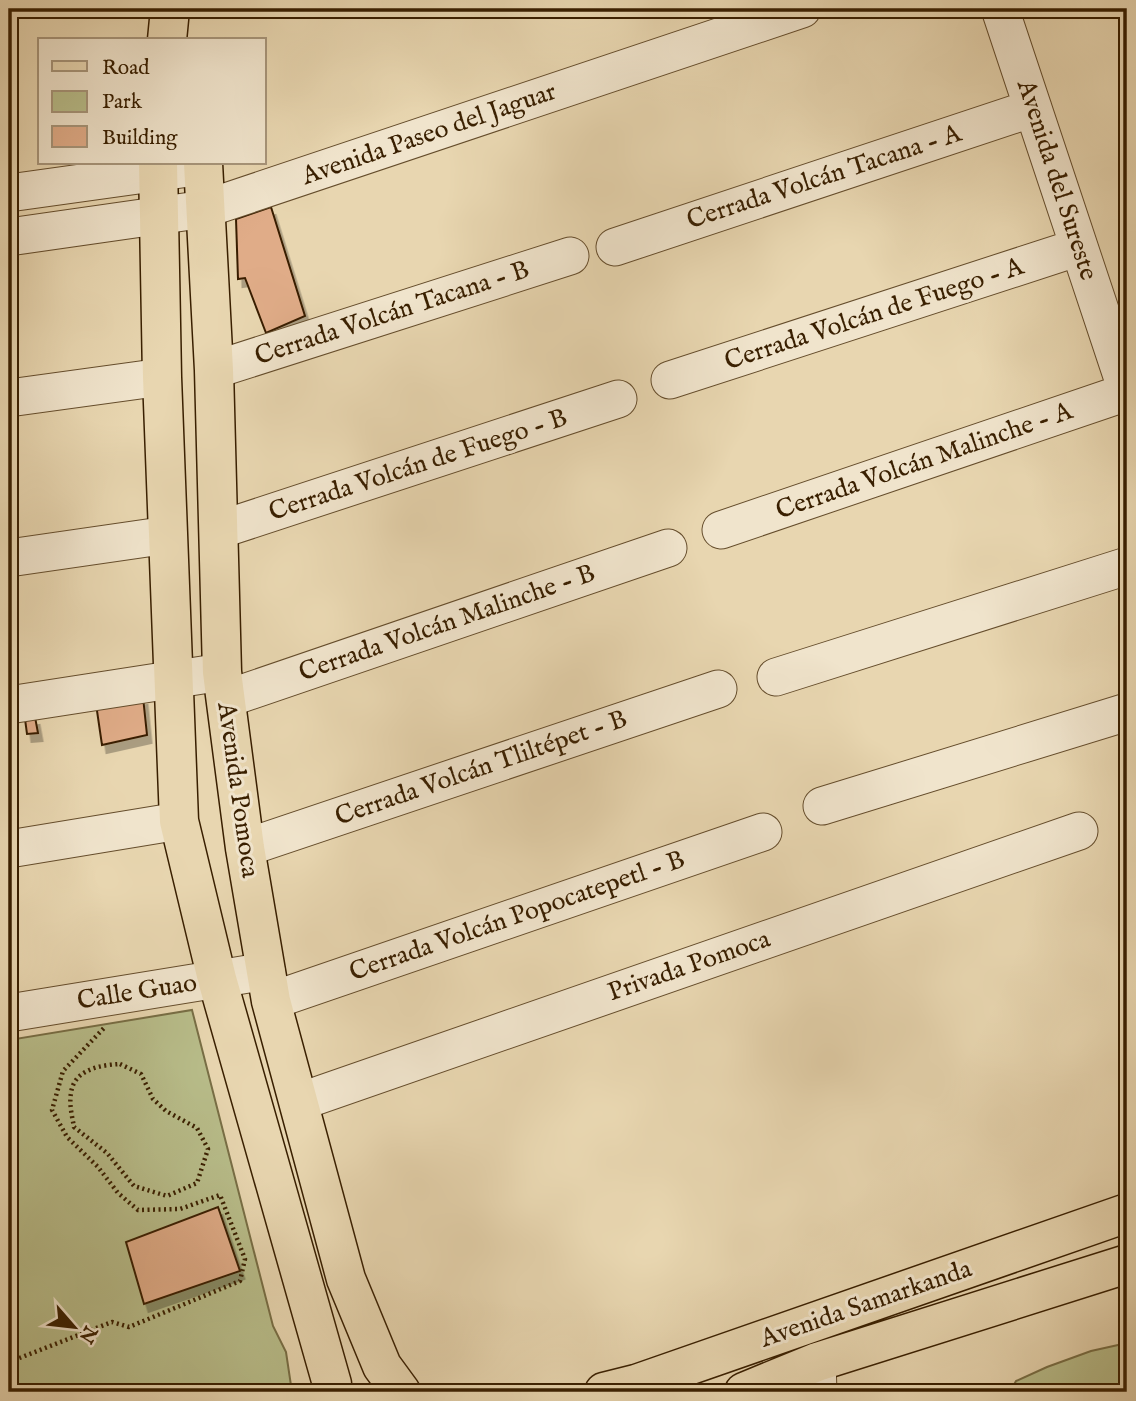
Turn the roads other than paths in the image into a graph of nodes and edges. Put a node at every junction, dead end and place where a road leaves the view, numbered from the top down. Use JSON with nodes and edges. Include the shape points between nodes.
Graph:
{"nodes":[{"id":1,"x":170,"y":9,"type":"edge"},
{"id":2,"x":192,"y":9,"type":"edge"},
{"id":3,"x":802,"y":9,"type":"edge"},
{"id":4,"x":1000,"y":9,"type":"edge"},
{"id":5,"x":167,"y":38,"type":"edge"},
{"id":6,"x":194,"y":38,"type":"edge"},
{"id":7,"x":1033,"y":108,"type":"junction"},
{"id":8,"x":203,"y":164,"type":"edge"},
{"id":9,"x":157,"y":168,"type":"edge"},
{"id":10,"x":9,"y":193,"type":"edge"},
{"id":11,"x":205,"y":209,"type":"junction"},
{"id":12,"x":158,"y":215,"type":"junction"},
{"id":13,"x":9,"y":237,"type":"edge"},
{"id":14,"x":615,"y":247,"type":"dead end"},
{"id":15,"x":1079,"y":247,"type":"junction"},
{"id":16,"x":570,"y":256,"type":"dead end"},
{"id":17,"x":214,"y":370,"type":"junction"},
{"id":18,"x":162,"y":377,"type":"junction"},
{"id":19,"x":670,"y":380,"type":"dead end"},
{"id":20,"x":1127,"y":391,"type":"edge"},
{"id":21,"x":9,"y":398,"type":"edge"},
{"id":22,"x":618,"y":399,"type":"dead end"},
{"id":23,"x":219,"y":530,"type":"junction"},
{"id":24,"x":721,"y":530,"type":"dead end"},
{"id":25,"x":168,"y":536,"type":"junction"},
{"id":26,"x":668,"y":548,"type":"dead end"},
{"id":27,"x":9,"y":558,"type":"edge"},
{"id":28,"x":1127,"y":566,"type":"edge"},
{"id":29,"x":776,"y":677,"type":"dead end"},
{"id":30,"x":174,"y":679,"type":"junction"},
{"id":31,"x":224,"y":685,"type":"junction"},
{"id":32,"x":718,"y":689,"type":"dead end"},
{"id":33,"x":9,"y":705,"type":"edge"},
{"id":34,"x":1127,"y":712,"type":"edge"},
{"id":35,"x":822,"y":806,"type":"dead end"},
{"id":36,"x":179,"y":821,"type":"junction"},
{"id":37,"x":1079,"y":831,"type":"dead end"},
{"id":38,"x":763,"y":832,"type":"dead end"},
{"id":39,"x":245,"y":848,"type":"junction"},
{"id":40,"x":9,"y":849,"type":"edge"},
{"id":41,"x":216,"y":979,"type":"junction"},
{"id":42,"x":268,"y":986,"type":"junction"},
{"id":43,"x":9,"y":1013,"type":"edge"},
{"id":44,"x":299,"y":1102,"type":"junction"},
{"id":45,"x":1127,"y":1213,"type":"edge"},
{"id":46,"x":333,"y":1230,"type":"junction"},
{"id":47,"x":291,"y":1242,"type":"junction"},
{"id":48,"x":1038,"y":1244,"type":"junction"},
{"id":49,"x":1127,"y":1264,"type":"edge"},
{"id":50,"x":1052,"y":1289,"type":"junction"},
{"id":51,"x":818,"y":1377,"type":"edge"},
{"id":52,"x":330,"y":1392,"type":"edge"},
{"id":53,"x":401,"y":1392,"type":"edge"},
{"id":54,"x":604,"y":1392,"type":"edge"},
{"id":55,"x":744,"y":1392,"type":"edge"}],
"edges":[{"from":1,"to":5,"type":"main road"},
{"from":2,"to":6,"type":"main road"},
{"from":3,"to":11,"type":"street","name":"Avenida Paseo del Jaguar"},
{"from":4,"to":7,"type":"street","name":"Avenida del Sureste"},
{"from":7,"to":14,"type":"street","name":"Cerrada Volcán Tacana - A"},
{"from":7,"to":15,"type":"street","name":"Avenida del Sureste"},
{"from":8,"to":9,"type":"street"},
{"from":8,"to":11,"type":"main road","name":"Avenida Pomoca"},
{"from":9,"to":10,"type":"street"},
{"from":9,"to":12,"type":"main road","name":"Avenida Pomoca"},
{"from":11,"to":12,"type":"street","name":"Avenida Paseo del Jaguar"},
{"from":11,"to":17,"type":"main road","name":"Avenida Pomoca"},
{"from":12,"to":13,"type":"street","name":"Avenida Paseo del Jaguar"},
{"from":12,"to":18,"type":"main road","name":"Avenida Pomoca"},
{"from":15,"to":19,"type":"street","name":"Cerrada Volcán de Fuego - A"},
{"from":15,"to":20,"type":"street","name":"Avenida del Sureste"},
{"from":16,"to":17,"type":"street","name":"Cerrada Volcán Tacana - B"},
{"from":17,"to":23,"type":"main road","name":"Avenida Pomoca"},
{"from":18,"to":21,"type":"street"},
{"from":18,"to":25,"type":"main road","name":"Avenida Pomoca"},
{"from":20,"to":24,"type":"street","name":"Cerrada Volcán Malinche - A"},
{"from":22,"to":23,"type":"street","name":"Cerrada Volcán de Fuego - B"},
{"from":23,"to":31,"type":"main road","name":"Avenida Pomoca"},
{"from":25,"to":27,"type":"street"},
{"from":25,"to":30,"type":"main road","name":"Avenida Pomoca"},
{"from":26,"to":31,"type":"street","name":"Cerrada Volcán Malinche - B"},
{"from":28,"to":29,"type":"street"},
{"from":30,"to":31,"type":"street","name":"Cerrada Volcán Malinche - B"},
{"from":30,"to":33,"type":"street","name":"Cerrada Volcán Malinche - B"},
{"from":30,"to":36,"type":"main road","name":"Avenida Pomoca"},
{"from":31,"to":39,"type":"main road","name":"Avenida Pomoca"},
{"from":32,"to":39,"type":"street","name":"Cerrada Volcán Tliltépet - B"},
{"from":34,"to":35,"type":"street"},
{"from":36,"to":40,"type":"street"},
{"from":36,"to":41,"type":"main road","name":"Avenida Pomoca"},
{"from":37,"to":44,"type":"street","name":"Privada Pomoca"},
{"from":38,"to":42,"type":"street","name":"Cerrada Volcán Popocatepetl - B"},
{"from":39,"to":42,"type":"main road","name":"Avenida Pomoca"},
{"from":41,"to":42,"type":"street","name":"Calle Guao"},
{"from":41,"to":43,"type":"street","name":"Calle Guao"},
{"from":41,"to":47,"type":"main road","name":"Avenida Pomoca"},
{"from":42,"to":44,"type":"main road","name":"Avenida Pomoca"},
{"from":44,"to":46,"type":"main road","name":"Avenida Pomoca"},
{"from":45,"to":48,"type":"main road","name":"Avenida Samarkanda"},
{"from":46,"to":47,"type":"street"},
{"from":46,"to":53,"type":"main road","name":"Avenida Pomoca","via":[[346,1279],[382,1366]]},
{"from":47,"to":52,"type":"main road","name":"Avenida Pomoca"},
{"from":48,"to":50,"type":"main road"},
{"from":48,"to":54,"type":"main road","name":"Avenida Samarkanda"},
{"from":49,"to":50,"type":"main road","name":"Avenida Samarkanda"},
{"from":50,"to":51,"type":"main road","name":"Avenida Samarkanda"},
{"from":51,"to":55,"type":"main road","name":"Avenida Samarkanda"}]}
